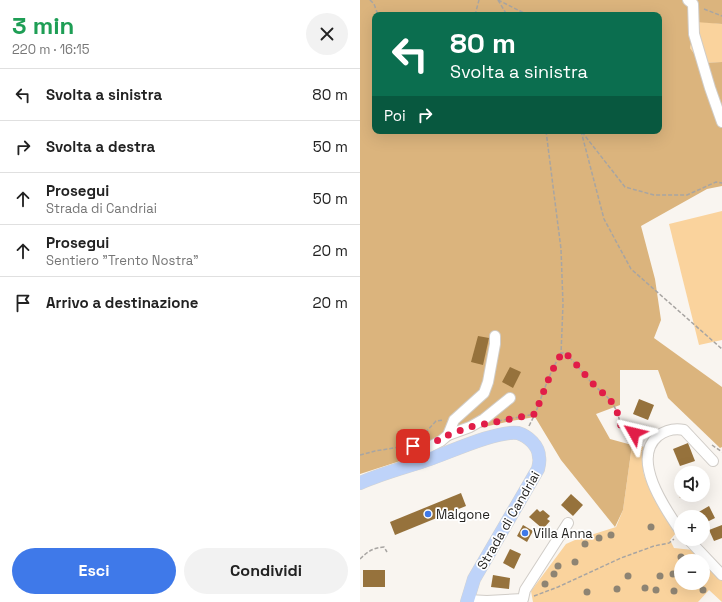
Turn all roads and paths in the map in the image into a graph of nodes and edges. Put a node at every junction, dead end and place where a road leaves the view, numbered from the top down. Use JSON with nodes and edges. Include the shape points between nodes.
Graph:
{"nodes":[{"id":1,"x":370,"y":0,"type":"edge"},
{"id":2,"x":479,"y":0,"type":"edge"},
{"id":3,"x":498,"y":0,"type":"edge"},
{"id":4,"x":690,"y":2,"type":"edge"},
{"id":5,"x":377,"y":12,"type":"edge"},
{"id":6,"x":476,"y":12,"type":"edge"},
{"id":7,"x":505,"y":12,"type":"edge"},
{"id":8,"x":522,"y":12,"type":"edge"},
{"id":9,"x":722,"y":16,"type":"edge"},
{"id":10,"x":722,"y":122,"type":"edge"},
{"id":11,"x":546,"y":134,"type":"edge"},
{"id":12,"x":582,"y":134,"type":"edge"},
{"id":13,"x":583,"y":134,"type":"edge"},
{"id":14,"x":722,"y":183,"type":"edge"},
{"id":15,"x":495,"y":336,"type":"dead end"},
{"id":16,"x":722,"y":349,"type":"edge"},
{"id":17,"x":561,"y":354,"type":"junction"},
{"id":18,"x":510,"y":398,"type":"dead end"},
{"id":19,"x":495,"y":421,"type":"dead end"},
{"id":20,"x":448,"y":435,"type":"junction"},
{"id":21,"x":652,"y":441,"type":"junction"},
{"id":22,"x":420,"y":444,"type":"dead end"},
{"id":23,"x":360,"y":455,"type":"edge"},
{"id":24,"x":713,"y":461,"type":"dead end"},
{"id":25,"x":419,"y":463,"type":"junction"},
{"id":26,"x":360,"y":483,"type":"edge"},
{"id":27,"x":674,"y":522,"type":"edge"},
{"id":28,"x":568,"y":523,"type":"dead end"},
{"id":29,"x":669,"y":543,"type":"dead end"},
{"id":30,"x":695,"y":546,"type":"edge"},
{"id":31,"x":386,"y":552,"type":"dead end"},
{"id":32,"x":360,"y":559,"type":"edge"},
{"id":33,"x":722,"y":575,"type":"edge"},
{"id":34,"x":523,"y":598,"type":"junction"},
{"id":35,"x":468,"y":601,"type":"edge"}],
"edges":[{"from":1,"to":5,"type":"path"},
{"from":2,"to":6,"type":"path"},
{"from":3,"to":7,"type":"path"},
{"from":3,"to":8,"type":"path"},
{"from":4,"to":9,"type":"path"},
{"from":4,"to":10,"type":"street","via":[[694,34]]},
{"from":11,"to":17,"type":"path","via":[[561,249]]},
{"from":12,"to":16,"type":"path","via":[[604,219],[630,269]]},
{"from":13,"to":14,"type":"path","via":[[625,187],[654,195],[687,195],[716,182]]},
{"from":15,"to":20,"type":"street","via":[[484,392],[454,420]]},
{"from":17,"to":19,"type":"path","via":[[535,414]]},
{"from":17,"to":21,"type":"path","via":[[564,352],[609,398],[616,409],[622,428]]},
{"from":18,"to":20,"type":"street","via":[[484,419]]},
{"from":20,"to":25,"type":"street","via":[[430,447]]},
{"from":21,"to":24,"type":"street","via":[[663,432],[675,428],[684,430]]},
{"from":21,"to":27,"type":"street","via":[[647,455],[650,478]]},
{"from":22,"to":23,"type":"path"},
{"from":25,"to":26,"type":"main road","name":"Strada di Candriai"},
{"from":25,"to":35,"type":"main road","name":"Strada di Candriai","via":[[504,433],[528,438],[535,444],[540,456],[538,469],[474,579]]},
{"from":28,"to":34,"type":"street","via":[[525,590]]},
{"from":29,"to":34,"type":"path","via":[[621,558],[548,592]]},
{"from":30,"to":33,"type":"street"},
{"from":31,"to":32,"type":"path","via":[[384,547],[374,548]]},
{"from":34,"to":35,"type":"street","name":"Strada di Candriai"}]}
